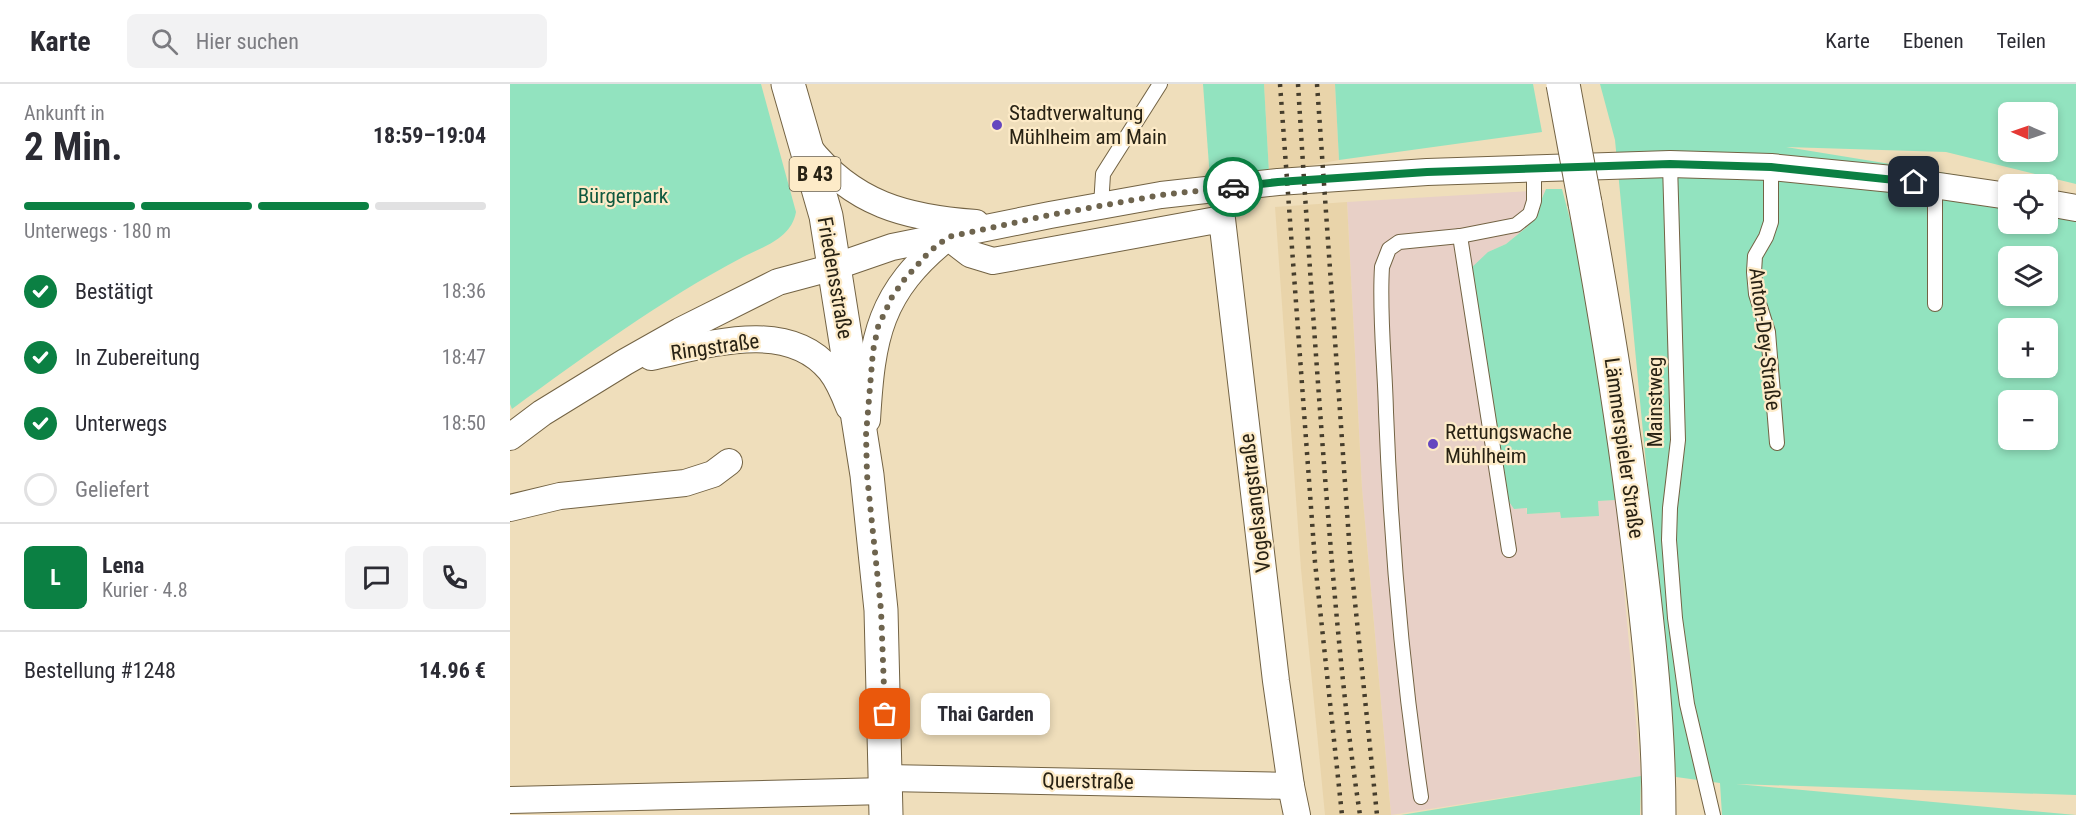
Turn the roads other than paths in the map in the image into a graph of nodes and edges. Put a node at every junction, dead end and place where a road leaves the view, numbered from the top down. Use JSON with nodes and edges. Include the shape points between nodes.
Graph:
{"nodes":[{"id":1,"x":788,"y":84,"type":"edge"},
{"id":2,"x":1160,"y":84,"type":"edge"},
{"id":3,"x":1563,"y":84,"type":"edge"},
{"id":4,"x":807,"y":146,"type":"junction"},
{"id":5,"x":1670,"y":164,"type":"junction"},
{"id":6,"x":1771,"y":167,"type":"junction"},
{"id":7,"x":1534,"y":168,"type":"junction"},
{"id":8,"x":1935,"y":185,"type":"junction"},
{"id":9,"x":1998,"y":194,"type":"edge"},
{"id":10,"x":2058,"y":205,"type":"edge"},
{"id":11,"x":1101,"y":206,"type":"junction"},
{"id":12,"x":2076,"y":208,"type":"edge"},
{"id":13,"x":1006,"y":225,"type":"junction"},
{"id":14,"x":1460,"y":236,"type":"junction"},
{"id":15,"x":948,"y":237,"type":"junction"},
{"id":16,"x":834,"y":267,"type":"junction"},
{"id":17,"x":1935,"y":304,"type":"dead end"},
{"id":18,"x":625,"y":362,"type":"junction"},
{"id":19,"x":510,"y":437,"type":"edge"},
{"id":20,"x":1777,"y":443,"type":"dead end"},
{"id":21,"x":729,"y":462,"type":"dead end"},
{"id":22,"x":867,"y":475,"type":"junction"},
{"id":23,"x":510,"y":508,"type":"edge"},
{"id":24,"x":1509,"y":550,"type":"dead end"},
{"id":25,"x":1291,"y":786,"type":"junction"},
{"id":26,"x":886,"y":795,"type":"edge"},
{"id":27,"x":1421,"y":797,"type":"dead end"},
{"id":28,"x":520,"y":805,"type":"edge"},
{"id":29,"x":1297,"y":815,"type":"edge"},
{"id":30,"x":1659,"y":815,"type":"edge"},
{"id":31,"x":1713,"y":815,"type":"edge"}],
"edges":[{"from":1,"to":4,"type":"main road","name":"Friedensstraße","number":"B 43"},
{"from":2,"to":11,"type":"lane","via":[[1103,174]]},
{"from":3,"to":30,"type":"main road","name":"Lämmerspieler Straße","bridge":true,"via":[[1631,481],[1651,661]]},
{"from":4,"to":13,"type":"street","via":[[841,181],[882,206],[950,221]]},
{"from":4,"to":16,"type":"main road","name":"Friedensstraße","number":"B 43"},
{"from":5,"to":6,"type":"street"},
{"from":5,"to":7,"type":"street"},
{"from":5,"to":31,"type":"lane","name":"Mainstweg","via":[[1678,440],[1670,508],[1670,552],[1687,704]]},
{"from":6,"to":8,"type":"street"},
{"from":6,"to":20,"type":"lane","name":"Anton-Dey-Straße","via":[[1771,222],[1755,256],[1754,272],[1756,294],[1768,332]]},
{"from":7,"to":11,"type":"street","via":[[1278,182]]},
{"from":7,"to":14,"type":"lane","via":[[1534,201],[1524,220],[1509,228]]},
{"from":8,"to":9,"type":"street"},
{"from":8,"to":17,"type":"lane"},
{"from":10,"to":12,"type":"street"},
{"from":11,"to":13,"type":"street"},
{"from":13,"to":15,"type":"street"},
{"from":14,"to":24,"type":"lane"},
{"from":14,"to":27,"type":"lane","via":[[1399,242],[1386,255],[1382,278],[1397,586]]},
{"from":15,"to":16,"type":"street","via":[[892,248]]},
{"from":15,"to":22,"type":"street","name":"Friedensstraße","via":[[904,280],[878,327],[869,392]]},
{"from":15,"to":25,"type":"street","name":"Vogelsangstraße","via":[[970,254],[993,261],[1228,218],[1273,658]]},
{"from":16,"to":18,"type":"street","name":"Ringstraße","via":[[759,290]]},
{"from":16,"to":22,"type":"main road","name":"Friedensstraße","number":"B 43"},
{"from":18,"to":19,"type":"street","name":"Ringstraße"},
{"from":18,"to":22,"type":"street","name":"Ringstraße","via":[[737,340],[777,341],[799,347],[828,368],[841,389]]},
{"from":21,"to":23,"type":"street","via":[[713,474],[685,483],[560,496]]},
{"from":22,"to":26,"type":"main road","name":"Friedensstraße","number":"B 43","via":[[881,610]]},
{"from":25,"to":26,"type":"street","name":"Querstraße"},
{"from":25,"to":29,"type":"street","name":"Vogelsangstraße"},
{"from":26,"to":28,"type":"street","name":"Querstraße"}]}
